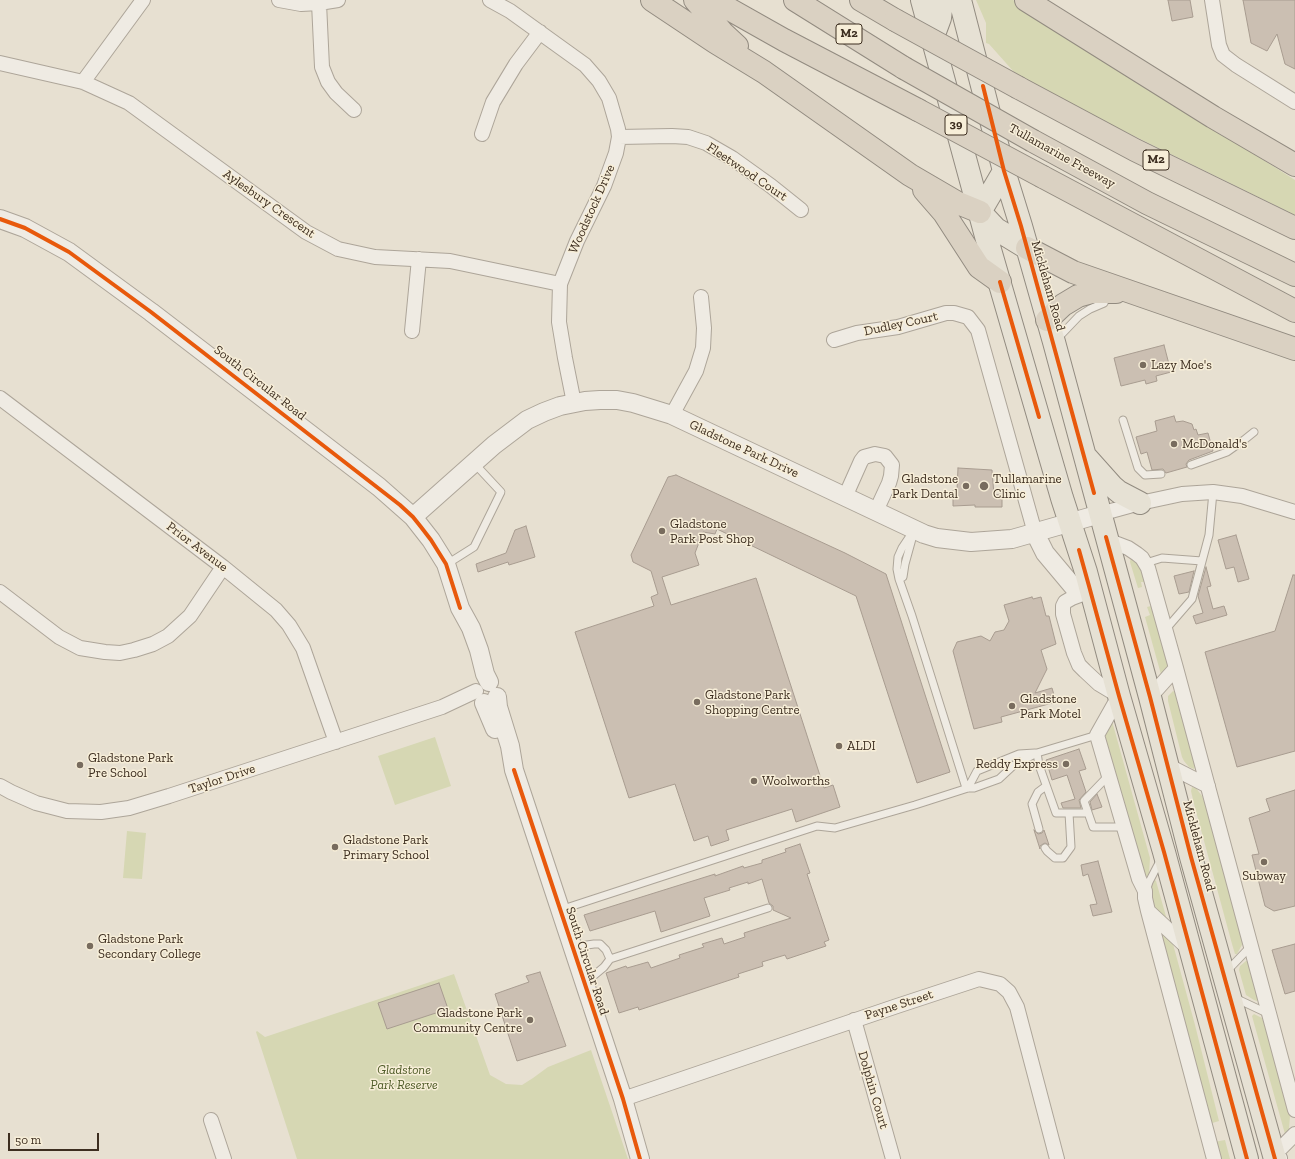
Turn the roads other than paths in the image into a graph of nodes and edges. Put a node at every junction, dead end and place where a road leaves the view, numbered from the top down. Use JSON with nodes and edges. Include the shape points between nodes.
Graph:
{"nodes":[{"id":1,"x":143,"y":0,"type":"edge"},
{"id":2,"x":278,"y":0,"type":"edge"},
{"id":3,"x":338,"y":0,"type":"edge"},
{"id":4,"x":490,"y":0,"type":"edge"},
{"id":5,"x":652,"y":0,"type":"edge"},
{"id":6,"x":695,"y":0,"type":"edge"},
{"id":7,"x":713,"y":0,"type":"edge"},
{"id":8,"x":795,"y":0,"type":"edge"},
{"id":9,"x":861,"y":0,"type":"edge"},
{"id":10,"x":922,"y":0,"type":"edge"},
{"id":11,"x":944,"y":0,"type":"edge"},
{"id":12,"x":960,"y":0,"type":"edge"},
{"id":13,"x":1026,"y":0,"type":"edge"},
{"id":14,"x":1212,"y":0,"type":"edge"},
{"id":15,"x":319,"y":3,"type":"junction"},
{"id":16,"x":540,"y":32,"type":"junction"},
{"id":17,"x":933,"y":38,"type":"junction"},
{"id":18,"x":0,"y":63,"type":"edge"},
{"id":19,"x":764,"y":72,"type":"junction"},
{"id":20,"x":83,"y":82,"type":"junction"},
{"id":21,"x":1295,"y":102,"type":"edge"},
{"id":22,"x":354,"y":110,"type":"dead end"},
{"id":23,"x":482,"y":134,"type":"dead end"},
{"id":24,"x":619,"y":137,"type":"junction"},
{"id":25,"x":1295,"y":165,"type":"edge"},
{"id":26,"x":1004,"y":171,"type":"junction"},
{"id":27,"x":910,"y":176,"type":"junction"},
{"id":28,"x":801,"y":210,"type":"dead end"},
{"id":29,"x":980,"y":212,"type":"junction"},
{"id":30,"x":0,"y":219,"type":"edge"},
{"id":31,"x":1295,"y":228,"type":"edge"},
{"id":32,"x":1027,"y":248,"type":"junction"},
{"id":33,"x":419,"y":259,"type":"junction"},
{"id":34,"x":1295,"y":275,"type":"edge"},
{"id":35,"x":1000,"y":282,"type":"junction"},
{"id":36,"x":560,"y":284,"type":"junction"},
{"id":37,"x":1118,"y":292,"type":"junction"},
{"id":38,"x":701,"y":297,"type":"dead end"},
{"id":39,"x":1295,"y":311,"type":"edge"},
{"id":40,"x":1047,"y":320,"type":"junction"},
{"id":41,"x":412,"y":331,"type":"dead end"},
{"id":42,"x":834,"y":340,"type":"dead end"},
{"id":43,"x":1054,"y":342,"type":"junction"},
{"id":44,"x":1295,"y":349,"type":"edge"},
{"id":45,"x":0,"y":398,"type":"edge"},
{"id":46,"x":574,"y":403,"type":"junction"},
{"id":47,"x":672,"y":415,"type":"junction"},
{"id":48,"x":1124,"y":420,"type":"dead end"},
{"id":49,"x":1254,"y":432,"type":"dead end"},
{"id":50,"x":1084,"y":454,"type":"junction"},
{"id":51,"x":474,"y":463,"type":"junction"},
{"id":52,"x":1191,"y":465,"type":"dead end"},
{"id":53,"x":1161,"y":474,"type":"dead end"},
{"id":54,"x":1213,"y":492,"type":"junction"},
{"id":55,"x":845,"y":497,"type":"junction"},
{"id":56,"x":1140,"y":503,"type":"junction"},
{"id":57,"x":876,"y":511,"type":"junction"},
{"id":58,"x":1295,"y":512,"type":"edge"},
{"id":59,"x":1100,"y":514,"type":"junction"},
{"id":60,"x":413,"y":517,"type":"junction"},
{"id":61,"x":1070,"y":523,"type":"junction"},
{"id":62,"x":915,"y":530,"type":"junction"},
{"id":63,"x":1035,"y":533,"type":"junction"},
{"id":64,"x":1107,"y":540,"type":"junction"},
{"id":65,"x":1202,"y":561,"type":"junction"},
{"id":66,"x":1146,"y":563,"type":"junction"},
{"id":67,"x":446,"y":564,"type":"junction"},
{"id":68,"x":223,"y":567,"type":"junction"},
{"id":69,"x":1091,"y":591,"type":"junction"},
{"id":70,"x":0,"y":592,"type":"edge"},
{"id":71,"x":1166,"y":629,"type":"junction"},
{"id":72,"x":1176,"y":668,"type":"junction"},
{"id":73,"x":484,"y":694,"type":"junction"},
{"id":74,"x":1119,"y":696,"type":"junction"},
{"id":75,"x":1150,"y":697,"type":"junction"},
{"id":76,"x":1097,"y":735,"type":"junction"},
{"id":77,"x":336,"y":742,"type":"junction"},
{"id":78,"x":1037,"y":753,"type":"junction"},
{"id":79,"x":1167,"y":765,"type":"junction"},
{"id":80,"x":1109,"y":775,"type":"junction"},
{"id":81,"x":0,"y":786,"type":"edge"},
{"id":82,"x":1046,"y":786,"type":"junction"},
{"id":83,"x":1208,"y":786,"type":"junction"},
{"id":84,"x":967,"y":788,"type":"junction"},
{"id":85,"x":1069,"y":813,"type":"junction"},
{"id":86,"x":1088,"y":813,"type":"junction"},
{"id":87,"x":1124,"y":827,"type":"junction"},
{"id":88,"x":1039,"y":829,"type":"dead end"},
{"id":89,"x":1045,"y":848,"type":"dead end"},
{"id":90,"x":1164,"y":852,"type":"junction"},
{"id":91,"x":1146,"y":891,"type":"junction"},
{"id":92,"x":768,"y":908,"type":"dead end"},
{"id":93,"x":560,"y":910,"type":"junction"},
{"id":94,"x":1148,"y":911,"type":"junction"},
{"id":95,"x":1251,"y":946,"type":"junction"},
{"id":96,"x":572,"y":947,"type":"junction"},
{"id":97,"x":1191,"y":951,"type":"junction"},
{"id":98,"x":610,"y":959,"type":"junction"},
{"id":99,"x":584,"y":984,"type":"junction"},
{"id":100,"x":1227,"y":985,"type":"junction"},
{"id":101,"x":1270,"y":1015,"type":"junction"},
{"id":102,"x":854,"y":1020,"type":"junction"},
{"id":103,"x":623,"y":1099,"type":"junction"},
{"id":104,"x":1295,"y":1110,"type":"edge"},
{"id":105,"x":211,"y":1120,"type":"dead end"},
{"id":106,"x":1295,"y":1136,"type":"edge"},
{"id":107,"x":1277,"y":1158,"type":"edge"},
{"id":108,"x":224,"y":1159,"type":"edge"},
{"id":109,"x":640,"y":1159,"type":"edge"},
{"id":110,"x":893,"y":1159,"type":"edge"},
{"id":111,"x":1057,"y":1159,"type":"edge"},
{"id":112,"x":1214,"y":1159,"type":"edge"},
{"id":113,"x":1247,"y":1159,"type":"edge"}],
"edges":[{"from":1,"to":20,"type":"street"},
{"from":2,"to":15,"type":"street","via":[[301,4]]},
{"from":3,"to":15,"type":"street"},
{"from":4,"to":16,"type":"street","name":"Woodstock Drive","via":[[510,10]]},
{"from":5,"to":19,"type":"highway"},
{"from":6,"to":19,"type":"highway","via":[[723,33]]},
{"from":7,"to":39,"type":"highway","bridge":true},
{"from":8,"to":34,"type":"highway","name":"Tullamarine Freeway","number":"M2","bridge":true,"via":[[904,68],[1147,203]]},
{"from":9,"to":31,"type":"highway","number":"M2","bridge":true,"via":[[1135,150]]},
{"from":10,"to":17,"type":"main road","number":"39"},
{"from":11,"to":17,"type":"main road"},
{"from":12,"to":26,"type":"main road","name":"Mickleham Road"},
{"from":13,"to":25,"type":"highway"},
{"from":14,"to":21,"type":"street","via":[[1219,45],[1224,55]]},
{"from":15,"to":22,"type":"street","via":[[322,67],[336,94]]},
{"from":16,"to":23,"type":"street","via":[[516,64],[493,102]]},
{"from":16,"to":24,"type":"street","name":"Woodstock Drive","via":[[585,65],[599,81],[609,98]]},
{"from":17,"to":29,"type":"main road","number":"39"},
{"from":18,"to":20,"type":"street","name":"Aylesbury Crescent"},
{"from":19,"to":27,"type":"highway"},
{"from":20,"to":33,"type":"street","name":"Aylesbury Crescent","via":[[129,103],[306,232],[338,249],[375,258]]},
{"from":24,"to":28,"type":"street","name":"Fleetwood Court","via":[[688,137],[706,143],[732,158]]},
{"from":24,"to":36,"type":"street","name":"Woodstock Drive","via":[[604,186],[577,241]]},
{"from":26,"to":29,"type":"main road"},
{"from":26,"to":32,"type":"main road","name":"Mickleham Road"},
{"from":27,"to":29,"type":"highway","via":[[958,204]]},
{"from":27,"to":35,"type":"highway","via":[[944,213],[979,267]]},
{"from":29,"to":32,"type":"main road","via":[[996,229]]},
{"from":29,"to":35,"type":"main road","number":"39"},
{"from":30,"to":60,"type":"street","name":"South Circular Road","via":[[25,228],[69,252],[379,487]]},
{"from":32,"to":37,"type":"highway"},
{"from":32,"to":40,"type":"main road","name":"Mickleham Road"},
{"from":33,"to":36,"type":"street","name":"Aylesbury Crescent","via":[[450,261]]},
{"from":33,"to":41,"type":"street"},
{"from":35,"to":61,"type":"main road","number":"39"},
{"from":36,"to":46,"type":"street","name":"Woodstock Drive","via":[[559,322]]},
{"from":37,"to":40,"type":"highway","via":[[1092,292],[1072,298]]},
{"from":37,"to":43,"type":"lane","via":[[1104,303],[1079,316]]},
{"from":37,"to":44,"type":"highway"},
{"from":38,"to":47,"type":"street","via":[[703,348],[696,371]]},
{"from":40,"to":43,"type":"main road","name":"Mickleham Road"},
{"from":42,"to":63,"type":"street","name":"Dudley Court","via":[[857,333],[898,327],[946,313],[954,312],[968,317],[978,330]]},
{"from":43,"to":50,"type":"main road","name":"Mickleham Road"},
{"from":45,"to":68,"type":"street","name":"Prior Avenue"},
{"from":46,"to":47,"type":"street","name":"Gladstone Park Drive","via":[[617,400]]},
{"from":46,"to":51,"type":"street","name":"Gladstone Park Drive","via":[[527,420]]},
{"from":47,"to":55,"type":"street","name":"Gladstone Park Drive"},
{"from":48,"to":53,"type":"lane","via":[[1138,468],[1145,476]]},
{"from":49,"to":52,"type":"lane","via":[[1226,452]]},
{"from":50,"to":56,"type":"main road","via":[[1112,486]]},
{"from":50,"to":59,"type":"main road","name":"Mickleham Road"},
{"from":51,"to":60,"type":"street","name":"Gladstone Park Drive"},
{"from":51,"to":67,"type":"lane","via":[[501,492],[474,547]]},
{"from":54,"to":56,"type":"street","via":[[1182,494]]},
{"from":54,"to":58,"type":"street","via":[[1242,496]]},
{"from":54,"to":65,"type":"lane","via":[[1209,535]]},
{"from":55,"to":57,"type":"street","name":"Gladstone Park Drive"},
{"from":55,"to":57,"type":"street","via":[[861,461],[875,454],[886,456],[892,465],[892,476]]},
{"from":56,"to":59,"type":"street"},
{"from":57,"to":62,"type":"street","name":"Gladstone Park Drive"},
{"from":59,"to":61,"type":"street","name":"Gladstone Park Drive"},
{"from":59,"to":64,"type":"main road","name":"Mickleham Road"},
{"from":60,"to":67,"type":"street","name":"South Circular Road"},
{"from":61,"to":63,"type":"street","name":"Gladstone Park Drive"},
{"from":61,"to":69,"type":"main road","number":"39"},
{"from":62,"to":63,"type":"street","name":"Gladstone Park Drive","via":[[937,538],[971,542],[1012,539]]},
{"from":62,"to":84,"type":"lane","via":[[903,577],[899,580]]},
{"from":63,"to":69,"type":"street","via":[[1045,553],[1076,590]]},
{"from":64,"to":66,"type":"street","via":[[1128,548]]},
{"from":64,"to":75,"type":"main road","name":"Mickleham Road"},
{"from":65,"to":66,"type":"lane","via":[[1162,558]]},
{"from":65,"to":71,"type":"lane","via":[[1192,599]]},
{"from":66,"to":71,"type":"street","name":"Mickleham Road"},
{"from":67,"to":73,"type":"street","name":"South Circular Road","via":[[460,608],[463,632]]},
{"from":68,"to":70,"type":"street","via":[[190,616],[168,636],[153,644],[120,653],[80,648],[59,637]]},
{"from":68,"to":77,"type":"street","name":"Prior Avenue","via":[[276,610],[303,648]]},
{"from":69,"to":74,"type":"main road","number":"39"},
{"from":69,"to":74,"type":"street","via":[[1065,602],[1063,614],[1079,665],[1099,684]]},
{"from":71,"to":72,"type":"street","name":"Mickleham Road"},
{"from":72,"to":75,"type":"street"},
{"from":72,"to":83,"type":"street","name":"Mickleham Road"},
{"from":73,"to":77,"type":"street","name":"Taylor Drive"},
{"from":73,"to":93,"type":"street","name":"South Circular Road","via":[[502,749],[514,770]]},
{"from":74,"to":76,"type":"street"},
{"from":74,"to":90,"type":"main road","number":"39"},
{"from":75,"to":79,"type":"main road","name":"Mickleham Road"},
{"from":76,"to":78,"type":"lane"},
{"from":76,"to":80,"type":"street"},
{"from":77,"to":81,"type":"street","name":"Taylor Drive","via":[[169,796],[129,808],[108,811],[67,811],[36,803]]},
{"from":78,"to":82,"type":"lane"},
{"from":78,"to":84,"type":"lane","via":[[1014,766],[999,779]]},
{"from":78,"to":84,"type":"lane","via":[[1019,754],[977,771]]},
{"from":79,"to":83,"type":"street"},
{"from":79,"to":100,"type":"main road","name":"Mickleham Road"},
{"from":80,"to":86,"type":"lane","via":[[1084,801]]},
{"from":80,"to":87,"type":"street"},
{"from":82,"to":85,"type":"lane","via":[[1056,813]]},
{"from":82,"to":88,"type":"lane","via":[[1038,792],[1032,804]]},
{"from":83,"to":95,"type":"street","name":"Mickleham Road"},
{"from":84,"to":93,"type":"lane","via":[[835,828],[818,826]]},
{"from":85,"to":86,"type":"lane"},
{"from":85,"to":89,"type":"lane","via":[[1071,847],[1063,858],[1055,858]]},
{"from":86,"to":87,"type":"lane","via":[[1093,827]]},
{"from":87,"to":91,"type":"street","via":[[1139,879]]},
{"from":90,"to":91,"type":"lane"},
{"from":90,"to":97,"type":"main road","number":"39"},
{"from":91,"to":94,"type":"street"},
{"from":92,"to":98,"type":"lane"},
{"from":93,"to":96,"type":"street","name":"South Circular Road"},
{"from":94,"to":97,"type":"street"},
{"from":94,"to":112,"type":"street"},
{"from":95,"to":100,"type":"lane"},
{"from":95,"to":101,"type":"street","name":"Mickleham Road"},
{"from":96,"to":98,"type":"lane","via":[[600,944]]},
{"from":96,"to":99,"type":"street","name":"South Circular Road"},
{"from":97,"to":113,"type":"main road","number":"39"},
{"from":98,"to":99,"type":"lane"},
{"from":99,"to":103,"type":"street","name":"South Circular Road"},
{"from":100,"to":101,"type":"lane"},
{"from":100,"to":107,"type":"main road","name":"Mickleham Road"},
{"from":101,"to":104,"type":"street","name":"Mickleham Road"},
{"from":102,"to":103,"type":"street","name":"Payne Street"},
{"from":102,"to":110,"type":"street","name":"Dolphin Court"},
{"from":102,"to":111,"type":"street","name":"Payne Street","via":[[979,979],[1000,984],[1009,992],[1017,1008]]},
{"from":103,"to":109,"type":"street","name":"South Circular Road"},
{"from":105,"to":108,"type":"street"},
{"from":106,"to":107,"type":"street","name":"Mickleham Road"}]}
